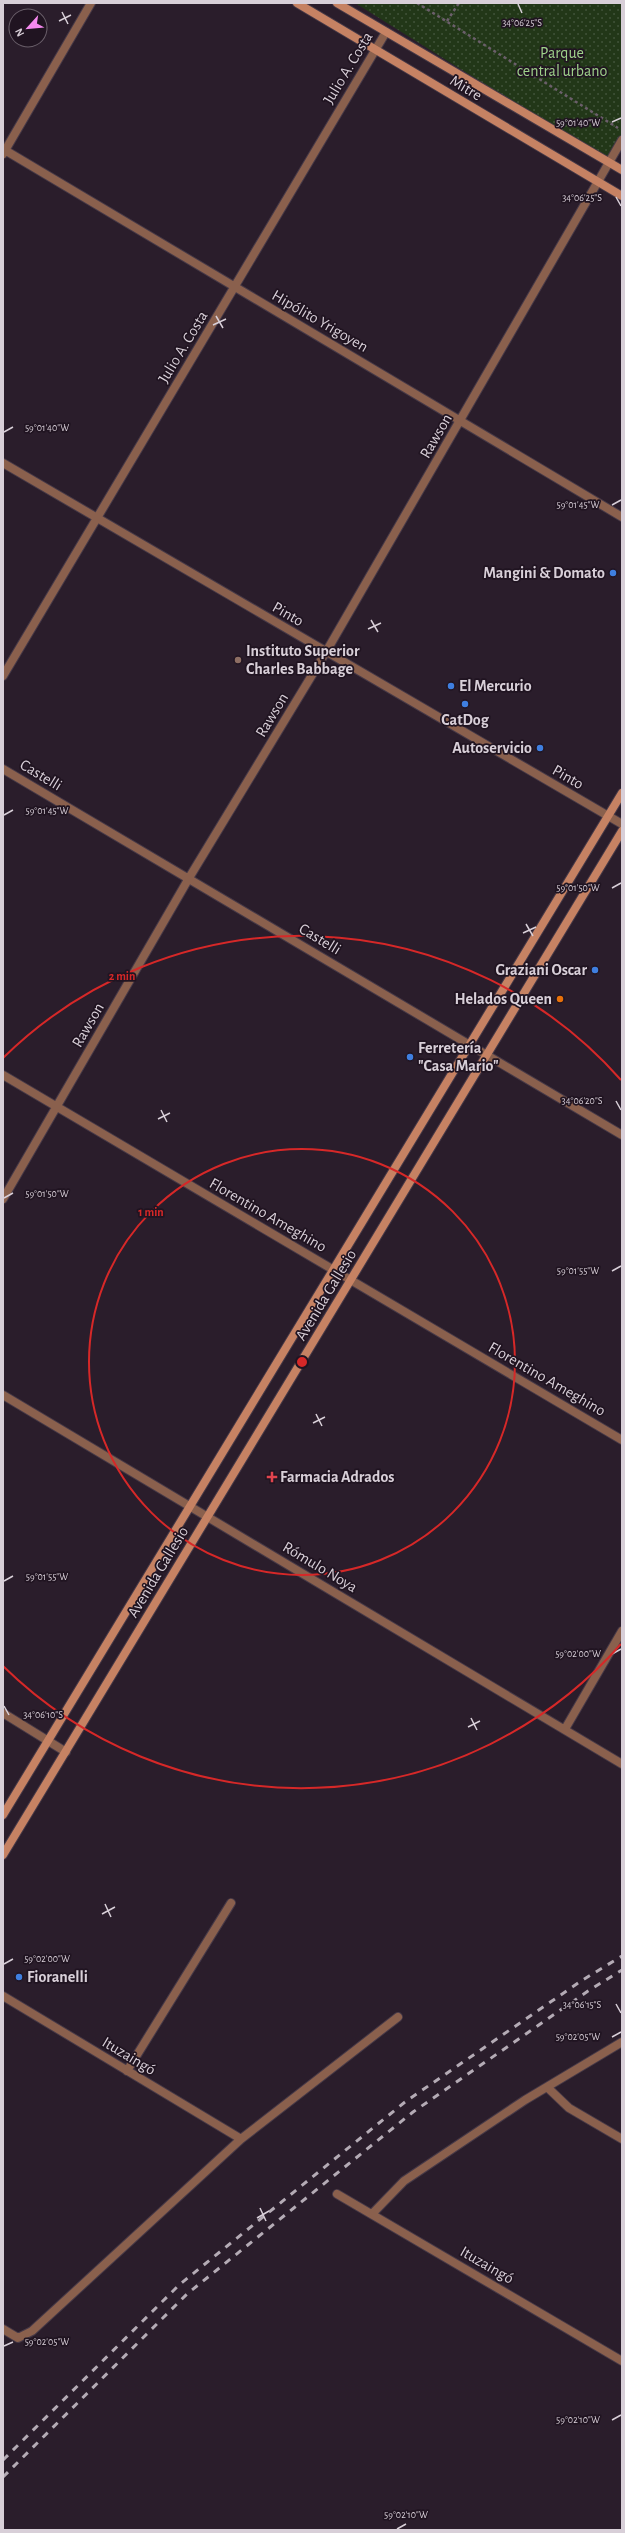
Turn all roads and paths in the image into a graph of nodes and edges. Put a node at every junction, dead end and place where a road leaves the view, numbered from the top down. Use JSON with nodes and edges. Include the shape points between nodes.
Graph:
{"nodes":[{"id":1,"x":91,"y":3,"type":"edge"},
{"id":2,"x":296,"y":3,"type":"edge"},
{"id":3,"x":337,"y":3,"type":"edge"},
{"id":4,"x":417,"y":3,"type":"edge"},
{"id":5,"x":459,"y":3,"type":"edge"},
{"id":6,"x":447,"y":21,"type":"junction"},
{"id":7,"x":386,"y":32,"type":"junction"},
{"id":8,"x":376,"y":50,"type":"junction"},
{"id":9,"x":622,"y":130,"type":"edge"},
{"id":10,"x":622,"y":140,"type":"edge"},
{"id":11,"x":4,"y":151,"type":"edge"},
{"id":12,"x":609,"y":162,"type":"junction"},
{"id":13,"x":622,"y":170,"type":"edge"},
{"id":14,"x":598,"y":182,"type":"junction"},
{"id":15,"x":622,"y":196,"type":"edge"},
{"id":16,"x":234,"y":287,"type":"junction"},
{"id":17,"x":461,"y":420,"type":"junction"},
{"id":18,"x":3,"y":463,"type":"edge"},
{"id":19,"x":622,"y":517,"type":"edge"},
{"id":20,"x":96,"y":519,"type":"junction"},
{"id":21,"x":326,"y":652,"type":"junction"},
{"id":22,"x":3,"y":676,"type":"edge"},
{"id":23,"x":3,"y":769,"type":"edge"},
{"id":24,"x":622,"y":793,"type":"edge"},
{"id":25,"x":608,"y":816,"type":"junction"},
{"id":26,"x":622,"y":824,"type":"edge"},
{"id":27,"x":622,"y":831,"type":"edge"},
{"id":28,"x":189,"y":878,"type":"junction"},
{"id":29,"x":470,"y":1044,"type":"junction"},
{"id":30,"x":487,"y":1055,"type":"junction"},
{"id":31,"x":3,"y":1075,"type":"edge"},
{"id":32,"x":57,"y":1107,"type":"junction"},
{"id":33,"x":622,"y":1134,"type":"edge"},
{"id":34,"x":3,"y":1199,"type":"edge"},
{"id":35,"x":333,"y":1270,"type":"junction"},
{"id":36,"x":351,"y":1280,"type":"junction"},
{"id":37,"x":3,"y":1396,"type":"edge"},
{"id":38,"x":622,"y":1440,"type":"edge"},
{"id":39,"x":190,"y":1506,"type":"junction"},
{"id":40,"x":208,"y":1517,"type":"junction"},
{"id":41,"x":622,"y":1631,"type":"edge"},
{"id":42,"x":3,"y":1713,"type":"edge"},
{"id":43,"x":565,"y":1729,"type":"junction"},
{"id":44,"x":48,"y":1741,"type":"junction"},
{"id":45,"x":66,"y":1752,"type":"junction"},
{"id":46,"x":622,"y":1764,"type":"edge"},
{"id":47,"x":3,"y":1815,"type":"edge"},
{"id":48,"x":3,"y":1855,"type":"edge"},
{"id":49,"x":231,"y":1903,"type":"dead end"},
{"id":50,"x":3,"y":1996,"type":"edge"},
{"id":51,"x":398,"y":2017,"type":"dead end"},
{"id":52,"x":622,"y":2042,"type":"edge"},
{"id":53,"x":127,"y":2071,"type":"junction"},
{"id":54,"x":548,"y":2087,"type":"junction"},
{"id":55,"x":622,"y":2139,"type":"edge"},
{"id":56,"x":241,"y":2140,"type":"junction"},
{"id":57,"x":337,"y":2194,"type":"dead end"},
{"id":58,"x":372,"y":2214,"type":"junction"},
{"id":59,"x":3,"y":2329,"type":"edge"},
{"id":60,"x":622,"y":2361,"type":"edge"}],
"edges":[{"from":1,"to":11,"type":"street"},
{"from":2,"to":8,"type":"main road","name":"Mitre"},
{"from":3,"to":7,"type":"main road","name":"Mitre"},
{"from":4,"to":6,"type":"path"},
{"from":5,"to":6,"type":"path"},
{"from":6,"to":9,"type":"path"},
{"from":7,"to":8,"type":"street","name":"Julio A. Costa"},
{"from":7,"to":12,"type":"main road","name":"Mitre"},
{"from":8,"to":14,"type":"main road","name":"Mitre"},
{"from":8,"to":16,"type":"street","name":"Julio A. Costa"},
{"from":10,"to":12,"type":"street","name":"Rawson"},
{"from":11,"to":16,"type":"street","name":"Hipólito Yrigoyen"},
{"from":12,"to":13,"type":"main road","name":"Mitre"},
{"from":12,"to":14,"type":"street","name":"Rawson"},
{"from":14,"to":15,"type":"main road","name":"Mitre"},
{"from":14,"to":17,"type":"street","name":"Rawson"},
{"from":16,"to":17,"type":"street","name":"Hipólito Yrigoyen"},
{"from":16,"to":20,"type":"street","name":"Julio A. Costa"},
{"from":17,"to":19,"type":"street","name":"Hipólito Yrigoyen"},
{"from":17,"to":21,"type":"street","name":"Rawson"},
{"from":18,"to":20,"type":"street","name":"Pinto"},
{"from":20,"to":21,"type":"street","name":"Pinto"},
{"from":20,"to":22,"type":"street","name":"Julio A. Costa"},
{"from":21,"to":25,"type":"street","name":"Pinto"},
{"from":21,"to":28,"type":"street","name":"Rawson"},
{"from":23,"to":28,"type":"street","name":"Castelli"},
{"from":24,"to":25,"type":"main road","name":"Avenida Gallesio"},
{"from":25,"to":26,"type":"street","name":"Pinto"},
{"from":25,"to":29,"type":"main road","name":"Avenida Gallesio"},
{"from":27,"to":30,"type":"main road","name":"Avenida Gallesio"},
{"from":28,"to":29,"type":"street","name":"Castelli"},
{"from":28,"to":32,"type":"street","name":"Rawson"},
{"from":29,"to":30,"type":"street","name":"Castelli"},
{"from":29,"to":35,"type":"main road","name":"Avenida Gallesio"},
{"from":30,"to":33,"type":"street","name":"Castelli"},
{"from":30,"to":36,"type":"main road","name":"Avenida Gallesio"},
{"from":31,"to":32,"type":"street","name":"Florentino Ameghino"},
{"from":32,"to":34,"type":"street","name":"Rawson"},
{"from":32,"to":35,"type":"street","name":"Florentino Ameghino"},
{"from":35,"to":36,"type":"street","name":"Florentino Ameghino"},
{"from":35,"to":39,"type":"main road","name":"Avenida Gallesio"},
{"from":36,"to":38,"type":"street","name":"Florentino Ameghino"},
{"from":36,"to":40,"type":"main road","name":"Avenida Gallesio"},
{"from":37,"to":39,"type":"street","name":"Rómulo Noya"},
{"from":39,"to":40,"type":"street","name":"Rómulo Noya"},
{"from":39,"to":44,"type":"main road","name":"Avenida Gallesio"},
{"from":40,"to":43,"type":"street","name":"Rómulo Noya"},
{"from":40,"to":45,"type":"main road","name":"Avenida Gallesio"},
{"from":41,"to":43,"type":"street"},
{"from":42,"to":44,"type":"street"},
{"from":43,"to":46,"type":"street","name":"Rómulo Noya"},
{"from":44,"to":45,"type":"street"},
{"from":44,"to":47,"type":"main road","name":"Avenida Gallesio"},
{"from":45,"to":48,"type":"main road","name":"Avenida Gallesio"},
{"from":49,"to":53,"type":"street"},
{"from":50,"to":53,"type":"street","name":"Ituzaingó"},
{"from":51,"to":56,"type":"street"},
{"from":52,"to":54,"type":"street"},
{"from":53,"to":56,"type":"street","name":"Ituzaingó"},
{"from":54,"to":55,"type":"street","via":[[569,2108]]},
{"from":54,"to":58,"type":"street","via":[[404,2181]]},
{"from":56,"to":59,"type":"street","via":[[32,2331],[18,2338]]},
{"from":57,"to":58,"type":"street","name":"Ituzaingó"},
{"from":58,"to":60,"type":"street","name":"Ituzaingó"}]}
